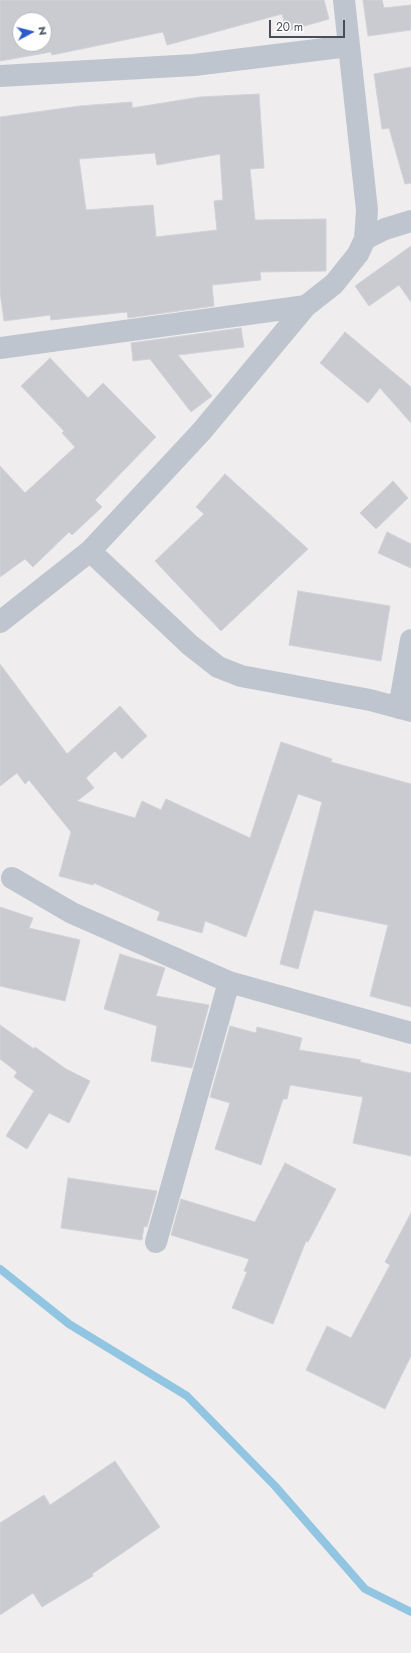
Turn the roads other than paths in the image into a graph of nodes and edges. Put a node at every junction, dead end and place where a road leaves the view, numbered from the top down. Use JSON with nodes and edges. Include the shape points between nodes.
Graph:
{"nodes":[{"id":1,"x":344,"y":0,"type":"edge"},
{"id":2,"x":349,"y":46,"type":"junction"},
{"id":3,"x":0,"y":76,"type":"edge"},
{"id":4,"x":411,"y":220,"type":"edge"},
{"id":5,"x":365,"y":239,"type":"junction"},
{"id":6,"x":306,"y":306,"type":"junction"},
{"id":7,"x":0,"y":348,"type":"edge"},
{"id":8,"x":90,"y":551,"type":"junction"},
{"id":9,"x":0,"y":622,"type":"edge"},
{"id":10,"x":411,"y":640,"type":"edge"},
{"id":11,"x":405,"y":710,"type":"edge"},
{"id":12,"x":12,"y":878,"type":"dead end"},
{"id":13,"x":229,"y":982,"type":"junction"},
{"id":14,"x":411,"y":1033,"type":"edge"},
{"id":15,"x":156,"y":1242,"type":"dead end"}],
"edges":[{"from":1,"to":2,"type":"street"},
{"from":2,"to":3,"type":"street","via":[[194,65]]},
{"from":2,"to":5,"type":"street","via":[[368,210]]},
{"from":4,"to":5,"type":"street"},
{"from":5,"to":6,"type":"street","via":[[358,254],[334,284]]},
{"from":6,"to":7,"type":"street"},
{"from":6,"to":8,"type":"street","via":[[201,432]]},
{"from":8,"to":9,"type":"street"},
{"from":8,"to":11,"type":"street","via":[[167,624],[218,667],[241,676],[370,700]]},
{"from":10,"to":11,"type":"street"},
{"from":12,"to":13,"type":"street","via":[[72,913]]},
{"from":13,"to":14,"type":"street"},
{"from":13,"to":15,"type":"street"}]}
